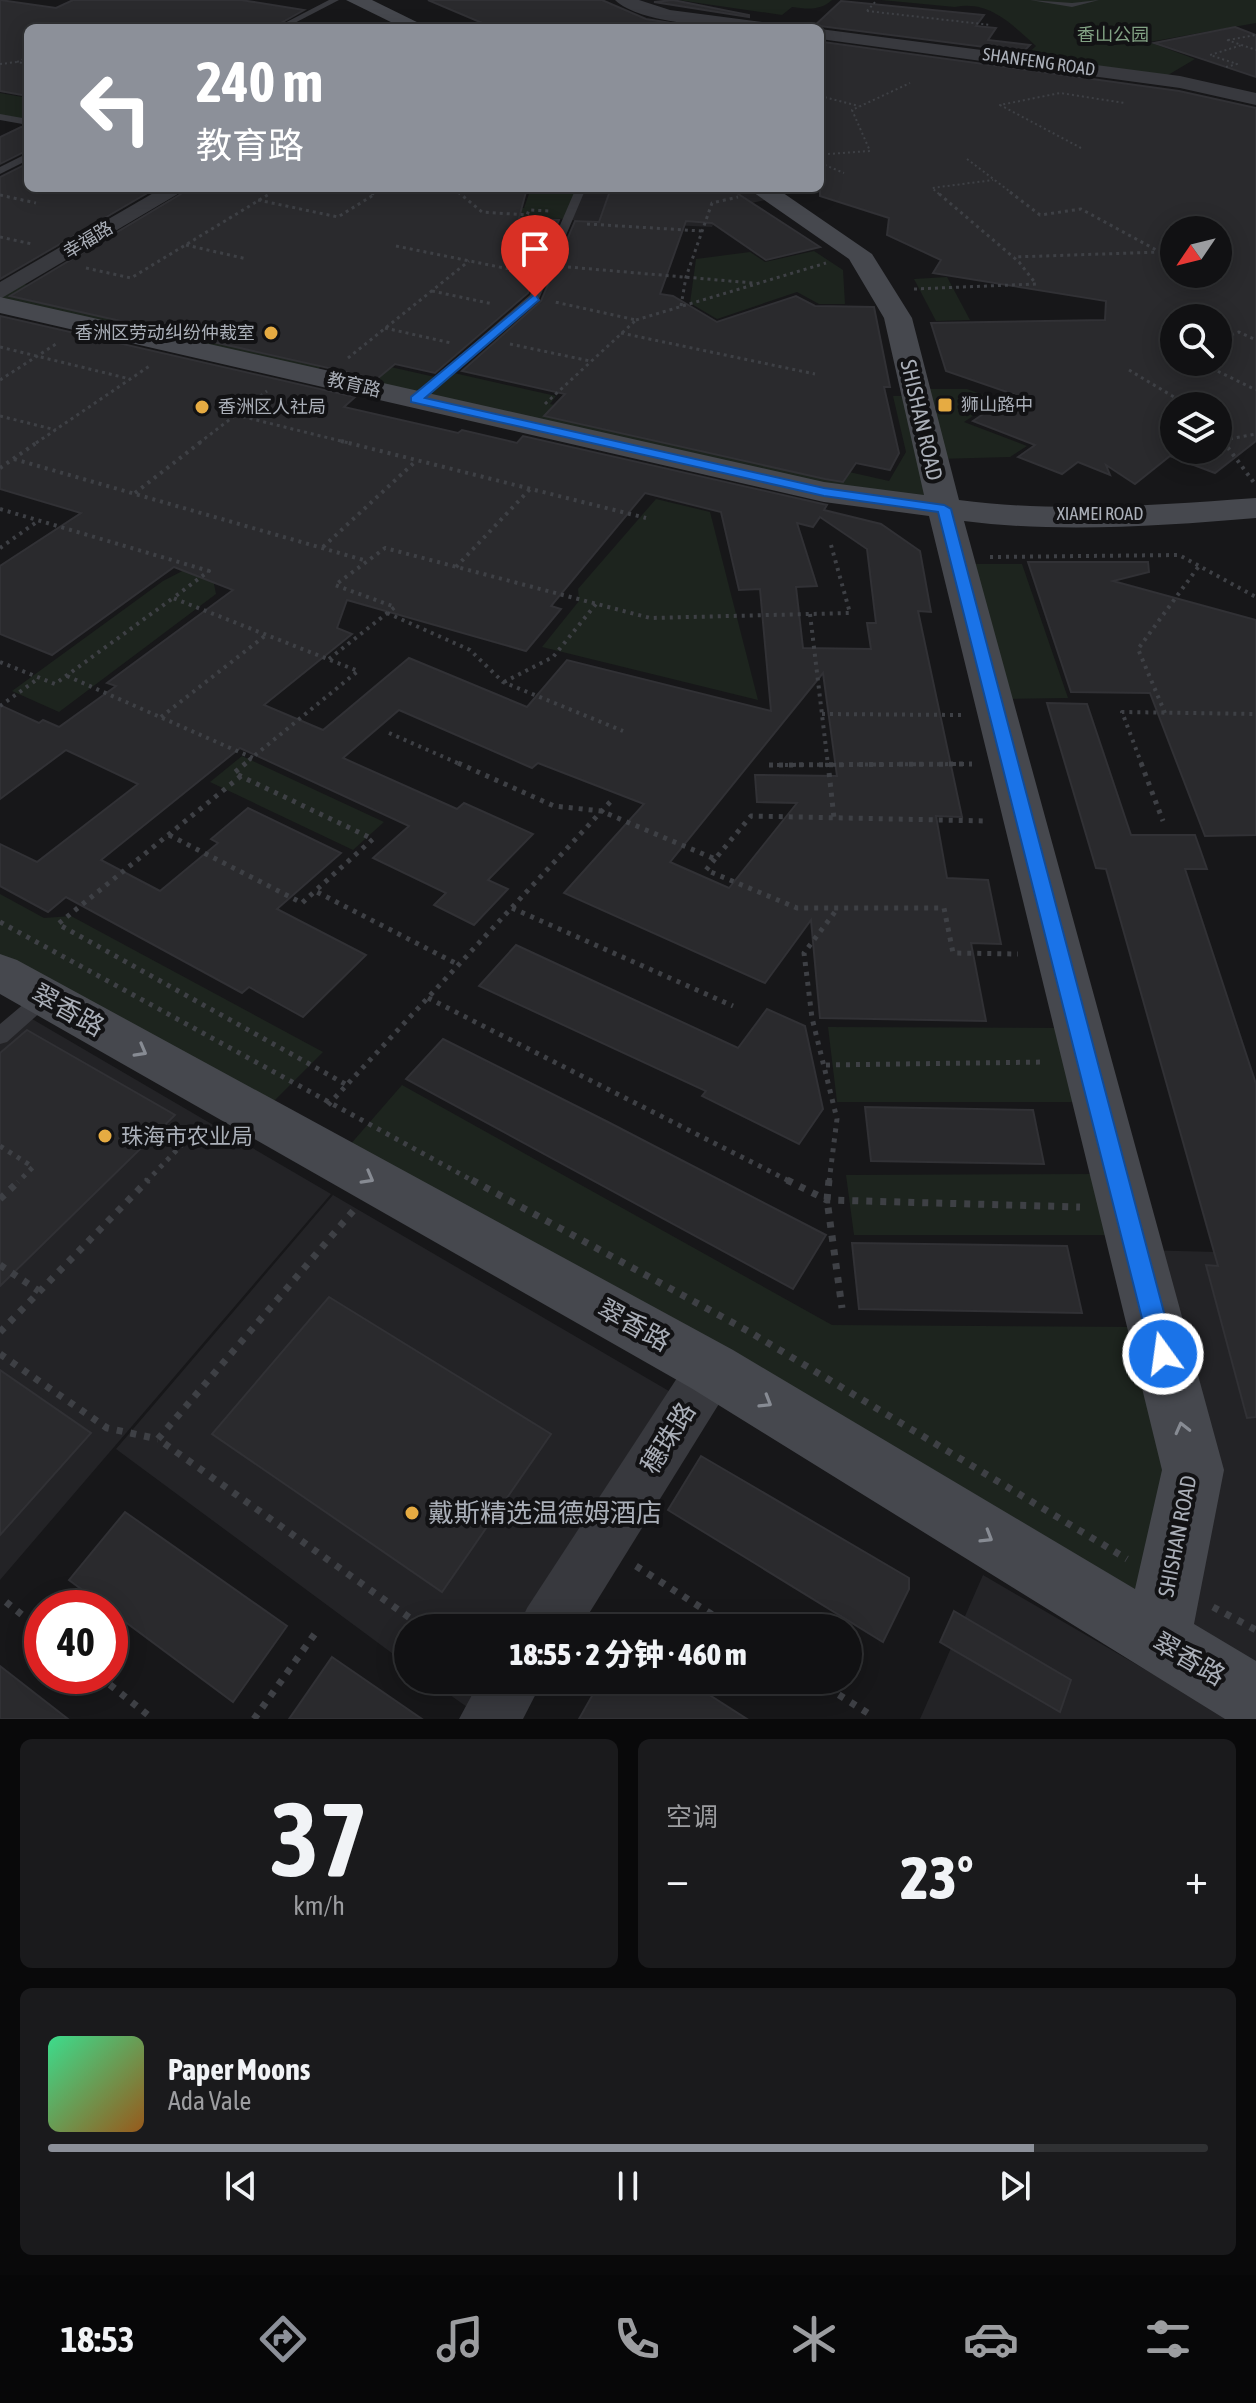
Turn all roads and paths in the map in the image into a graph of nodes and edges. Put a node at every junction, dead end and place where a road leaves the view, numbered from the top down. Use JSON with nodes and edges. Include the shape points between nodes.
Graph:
{"nodes":[{"id":1,"x":335,"y":0,"type":"edge"},
{"id":2,"x":356,"y":0,"type":"edge"},
{"id":3,"x":623,"y":0,"type":"edge"},
{"id":4,"x":1034,"y":0,"type":"edge"},
{"id":5,"x":1095,"y":0,"type":"edge"},
{"id":6,"x":867,"y":11,"type":"dead end"},
{"id":7,"x":287,"y":24,"type":"edge"},
{"id":8,"x":410,"y":24,"type":"edge"},
{"id":9,"x":738,"y":24,"type":"edge"},
{"id":10,"x":991,"y":25,"type":"dead end"},
{"id":11,"x":824,"y":35,"type":"edge"},
{"id":12,"x":1256,"y":35,"type":"edge"},
{"id":13,"x":1256,"y":50,"type":"edge"},
{"id":14,"x":24,"y":59,"type":"edge"},
{"id":15,"x":17,"y":62,"type":"junction"},
{"id":16,"x":24,"y":63,"type":"edge"},
{"id":17,"x":0,"y":64,"type":"edge"},
{"id":18,"x":910,"y":83,"type":"dead end"},
{"id":19,"x":824,"y":97,"type":"edge"},
{"id":20,"x":1256,"y":99,"type":"edge"},
{"id":21,"x":1125,"y":103,"type":"dead end"},
{"id":22,"x":860,"y":106,"type":"junction"},
{"id":23,"x":0,"y":117,"type":"edge"},
{"id":24,"x":24,"y":121,"type":"edge"},
{"id":25,"x":1081,"y":148,"type":"dead end"},
{"id":26,"x":24,"y":158,"type":"edge"},
{"id":27,"x":824,"y":158,"type":"edge"},
{"id":28,"x":967,"y":159,"type":"dead end"},
{"id":29,"x":824,"y":163,"type":"edge"},
{"id":30,"x":0,"y":171,"type":"edge"},
{"id":31,"x":844,"y":173,"type":"dead end"},
{"id":32,"x":994,"y":180,"type":"junction"},
{"id":33,"x":170,"y":192,"type":"edge"},
{"id":34,"x":268,"y":192,"type":"edge"},
{"id":35,"x":365,"y":192,"type":"edge"},
{"id":36,"x":458,"y":192,"type":"edge"},
{"id":37,"x":579,"y":192,"type":"edge"},
{"id":38,"x":754,"y":192,"type":"edge"},
{"id":39,"x":765,"y":192,"type":"edge"},
{"id":40,"x":0,"y":195,"type":"edge"},
{"id":41,"x":258,"y":200,"type":"junction"},
{"id":42,"x":36,"y":203,"type":"dead end"},
{"id":43,"x":569,"y":218,"type":"junction"},
{"id":44,"x":702,"y":231,"type":"junction"},
{"id":45,"x":185,"y":245,"type":"junction"},
{"id":46,"x":396,"y":246,"type":"dead end"},
{"id":47,"x":859,"y":254,"type":"junction"},
{"id":48,"x":1014,"y":257,"type":"junction"},
{"id":49,"x":247,"y":259,"type":"dead end"},
{"id":50,"x":54,"y":261,"type":"junction"},
{"id":51,"x":469,"y":261,"type":"junction"},
{"id":52,"x":547,"y":270,"type":"junction"},
{"id":53,"x":686,"y":277,"type":"junction"},
{"id":54,"x":758,"y":284,"type":"junction"},
{"id":55,"x":881,"y":290,"type":"junction"},
{"id":56,"x":432,"y":291,"type":"junction"},
{"id":57,"x":0,"y":292,"type":"edge"},
{"id":58,"x":535,"y":297,"type":"junction"},
{"id":59,"x":0,"y":305,"type":"edge"},
{"id":60,"x":681,"y":306,"type":"junction"},
{"id":61,"x":521,"y":309,"type":"junction"},
{"id":62,"x":636,"y":320,"type":"junction"},
{"id":63,"x":86,"y":325,"type":"junction"},
{"id":64,"x":385,"y":328,"type":"junction"},
{"id":65,"x":621,"y":333,"type":"junction"},
{"id":66,"x":1232,"y":335,"type":"edge"},
{"id":67,"x":487,"y":339,"type":"junction"},
{"id":68,"x":1256,"y":340,"type":"edge"},
{"id":69,"x":180,"y":346,"type":"junction"},
{"id":70,"x":0,"y":347,"type":"edge"},
{"id":71,"x":475,"y":349,"type":"junction"},
{"id":72,"x":37,"y":356,"type":"junction"},
{"id":73,"x":591,"y":361,"type":"junction"},
{"id":74,"x":1129,"y":370,"type":"dead end"},
{"id":75,"x":292,"y":372,"type":"junction"},
{"id":76,"x":815,"y":374,"type":"dead end"},
{"id":77,"x":1228,"y":376,"type":"edge"},
{"id":78,"x":322,"y":378,"type":"junction"},
{"id":79,"x":131,"y":379,"type":"junction"},
{"id":80,"x":0,"y":380,"type":"edge"},
{"id":81,"x":1256,"y":390,"type":"edge"},
{"id":82,"x":1166,"y":392,"type":"edge"},
{"id":83,"x":416,"y":400,"type":"junction"},
{"id":84,"x":236,"y":415,"type":"junction"},
{"id":85,"x":0,"y":416,"type":"edge"},
{"id":86,"x":524,"y":424,"type":"junction"},
{"id":87,"x":57,"y":430,"type":"junction"},
{"id":88,"x":1256,"y":434,"type":"edge"},
{"id":89,"x":1232,"y":438,"type":"edge"},
{"id":90,"x":1232,"y":452,"type":"edge"},
{"id":91,"x":14,"y":459,"type":"junction"},
{"id":92,"x":417,"y":460,"type":"junction"},
{"id":93,"x":0,"y":468,"type":"edge"},
{"id":94,"x":1256,"y":484,"type":"edge"},
{"id":95,"x":531,"y":488,"type":"junction"},
{"id":96,"x":134,"y":493,"type":"junction"},
{"id":97,"x":1256,"y":508,"type":"edge"},
{"id":98,"x":0,"y":509,"type":"edge"},
{"id":99,"x":944,"y":509,"type":"junction"},
{"id":100,"x":646,"y":518,"type":"dead end"},
{"id":101,"x":38,"y":520,"type":"junction"},
{"id":102,"x":831,"y":545,"type":"dead end"},
{"id":103,"x":0,"y":548,"type":"edge"},
{"id":104,"x":323,"y":548,"type":"junction"},
{"id":105,"x":957,"y":557,"type":"junction"},
{"id":106,"x":368,"y":561,"type":"junction"},
{"id":107,"x":1199,"y":566,"type":"junction"},
{"id":108,"x":456,"y":567,"type":"junction"},
{"id":109,"x":1256,"y":597,"type":"edge"},
{"id":110,"x":173,"y":598,"type":"junction"},
{"id":111,"x":596,"y":604,"type":"junction"},
{"id":112,"x":387,"y":613,"type":"junction"},
{"id":113,"x":810,"y":614,"type":"junction"},
{"id":114,"x":266,"y":635,"type":"junction"},
{"id":115,"x":328,"y":659,"type":"junction"},
{"id":116,"x":0,"y":662,"type":"edge"},
{"id":117,"x":67,"y":675,"type":"junction"},
{"id":118,"x":39,"y":678,"type":"junction"},
{"id":119,"x":503,"y":682,"type":"junction"},
{"id":120,"x":0,"y":706,"type":"edge"},
{"id":121,"x":1165,"y":713,"type":"junction"},
{"id":122,"x":822,"y":714,"type":"junction"},
{"id":123,"x":1256,"y":714,"type":"edge"},
{"id":124,"x":997,"y":715,"type":"junction"},
{"id":125,"x":161,"y":717,"type":"junction"},
{"id":126,"x":623,"y":731,"type":"dead end"},
{"id":127,"x":389,"y":733,"type":"dead end"},
{"id":128,"x":253,"y":758,"type":"junction"},
{"id":129,"x":1010,"y":764,"type":"junction"},
{"id":130,"x":769,"y":765,"type":"dead end"},
{"id":131,"x":827,"y":765,"type":"junction"},
{"id":132,"x":241,"y":776,"type":"junction"},
{"id":133,"x":612,"y":800,"type":"dead end"},
{"id":134,"x":601,"y":811,"type":"junction"},
{"id":135,"x":834,"y":818,"type":"junction"},
{"id":136,"x":1163,"y":821,"type":"dead end"},
{"id":137,"x":1025,"y":822,"type":"junction"},
{"id":138,"x":168,"y":835,"type":"junction"},
{"id":139,"x":715,"y":859,"type":"junction"},
{"id":140,"x":315,"y":891,"type":"junction"},
{"id":141,"x":512,"y":908,"type":"junction"},
{"id":142,"x":838,"y":908,"type":"junction"},
{"id":143,"x":1059,"y":955,"type":"junction"},
{"id":144,"x":459,"y":965,"type":"junction"},
{"id":145,"x":22,"y":985,"type":"edge"},
{"id":146,"x":428,"y":998,"type":"junction"},
{"id":147,"x":733,"y":1006,"type":"dead end"},
{"id":148,"x":0,"y":1036,"type":"edge"},
{"id":149,"x":1087,"y":1062,"type":"junction"},
{"id":150,"x":826,"y":1065,"type":"junction"},
{"id":151,"x":347,"y":1085,"type":"junction"},
{"id":152,"x":227,"y":1099,"type":"junction"},
{"id":153,"x":298,"y":1138,"type":"junction"},
{"id":154,"x":0,"y":1146,"type":"edge"},
{"id":155,"x":377,"y":1183,"type":"junction"},
{"id":156,"x":0,"y":1199,"type":"edge"},
{"id":157,"x":827,"y":1200,"type":"junction"},
{"id":158,"x":1125,"y":1208,"type":"junction"},
{"id":159,"x":0,"y":1265,"type":"edge"},
{"id":160,"x":39,"y":1291,"type":"junction"},
{"id":161,"x":842,"y":1308,"type":"dead end"},
{"id":162,"x":0,"y":1332,"type":"edge"},
{"id":163,"x":0,"y":1354,"type":"edge"},
{"id":164,"x":712,"y":1369,"type":"junction"},
{"id":165,"x":158,"y":1439,"type":"junction"},
{"id":166,"x":601,"y":1544,"type":"junction"},
{"id":167,"x":6,"y":1602,"type":"dead end"},
{"id":168,"x":404,"y":1614,"type":"edge"},
{"id":169,"x":556,"y":1614,"type":"edge"},
{"id":170,"x":711,"y":1614,"type":"edge"},
{"id":171,"x":24,"y":1616,"type":"edge"},
{"id":172,"x":319,"y":1628,"type":"dead end"},
{"id":173,"x":1157,"y":1641,"type":"junction"},
{"id":174,"x":122,"y":1694,"type":"edge"},
{"id":175,"x":505,"y":1694,"type":"edge"},
{"id":176,"x":837,"y":1694,"type":"edge"},
{"id":177,"x":1256,"y":1699,"type":"edge"},
{"id":178,"x":871,"y":1715,"type":"dead end"},
{"id":179,"x":153,"y":1719,"type":"edge"},
{"id":180,"x":254,"y":1719,"type":"edge"},
{"id":181,"x":489,"y":1719,"type":"edge"}],
"edges":[{"from":1,"to":7,"type":"lane"},
{"from":2,"to":8,"type":"street"},
{"from":3,"to":9,"type":"street","via":[[667,15]]},
{"from":4,"to":5,"type":"lane","via":[[1072,5]]},
{"from":6,"to":10,"type":"path"},
{"from":11,"to":20,"type":"street","name":"SHANFENG ROAD","via":[[1165,80]]},
{"from":12,"to":13,"type":"path","via":[[1227,40]]},
{"from":14,"to":15,"type":"path"},
{"from":15,"to":16,"type":"path"},
{"from":15,"to":17,"type":"path"},
{"from":18,"to":22,"type":"path"},
{"from":19,"to":22,"type":"path"},
{"from":21,"to":25,"type":"path","via":[[1060,93],[1000,105]]},
{"from":22,"to":27,"type":"path","via":[[852,110],[870,151]]},
{"from":23,"to":24,"type":"lane"},
{"from":26,"to":30,"type":"lane"},
{"from":28,"to":32,"type":"path"},
{"from":29,"to":31,"type":"path"},
{"from":32,"to":48,"type":"path","via":[[932,188]]},
{"from":32,"to":48,"type":"path","via":[[1040,215],[1081,209],[1160,252]]},
{"from":33,"to":50,"type":"street","name":"幸福路"},
{"from":34,"to":41,"type":"path"},
{"from":35,"to":41,"type":"path","via":[[375,194],[338,217]]},
{"from":36,"to":43,"type":"path","via":[[482,212]]},
{"from":37,"to":43,"type":"lane"},
{"from":38,"to":44,"type":"path","via":[[712,203]]},
{"from":39,"to":47,"type":"street","name":"SHISHAN ROAD"},
{"from":40,"to":42,"type":"path"},
{"from":41,"to":45,"type":"path"},
{"from":43,"to":44,"type":"path"},
{"from":43,"to":52,"type":"lane"},
{"from":44,"to":53,"type":"path"},
{"from":45,"to":49,"type":"path"},
{"from":45,"to":50,"type":"path","via":[[131,278]]},
{"from":46,"to":51,"type":"path"},
{"from":47,"to":54,"type":"path"},
{"from":47,"to":55,"type":"street","name":"SHISHAN ROAD"},
{"from":48,"to":55,"type":"path","via":[[1036,284]]},
{"from":50,"to":57,"type":"street","name":"幸福路"},
{"from":51,"to":52,"type":"path"},
{"from":51,"to":56,"type":"path"},
{"from":52,"to":53,"type":"path"},
{"from":52,"to":58,"type":"lane"},
{"from":53,"to":54,"type":"path"},
{"from":53,"to":60,"type":"path"},
{"from":54,"to":60,"type":"path"},
{"from":55,"to":99,"type":"street","name":"SHISHAN ROAD","via":[[898,318]]},
{"from":56,"to":61,"type":"path"},
{"from":56,"to":64,"type":"path"},
{"from":58,"to":61,"type":"lane"},
{"from":58,"to":62,"type":"path"},
{"from":59,"to":63,"type":"street","name":"教育路"},
{"from":60,"to":62,"type":"path"},
{"from":61,"to":67,"type":"lane"},
{"from":62,"to":65,"type":"path"},
{"from":63,"to":69,"type":"street","name":"教育路"},
{"from":63,"to":72,"type":"path"},
{"from":64,"to":71,"type":"path"},
{"from":64,"to":78,"type":"path"},
{"from":65,"to":73,"type":"path"},
{"from":65,"to":76,"type":"path"},
{"from":66,"to":68,"type":"path","via":[[1239,332]]},
{"from":67,"to":71,"type":"lane"},
{"from":67,"to":73,"type":"path"},
{"from":69,"to":75,"type":"street","name":"教育路"},
{"from":69,"to":79,"type":"path"},
{"from":70,"to":72,"type":"path"},
{"from":71,"to":83,"type":"lane"},
{"from":72,"to":79,"type":"path"},
{"from":72,"to":80,"type":"path"},
{"from":73,"to":86,"type":"path"},
{"from":74,"to":82,"type":"path"},
{"from":75,"to":78,"type":"street","name":"教育路"},
{"from":75,"to":84,"type":"path"},
{"from":77,"to":81,"type":"path"},
{"from":78,"to":83,"type":"street","name":"教育路"},
{"from":79,"to":87,"type":"path"},
{"from":83,"to":86,"type":"street","name":"教育路"},
{"from":84,"to":92,"type":"path"},
{"from":84,"to":96,"type":"path"},
{"from":85,"to":87,"type":"path"},
{"from":86,"to":99,"type":"street","name":"教育路","via":[[824,492]]},
{"from":87,"to":91,"type":"path"},
{"from":88,"to":89,"type":"path"},
{"from":90,"to":94,"type":"path"},
{"from":91,"to":93,"type":"path"},
{"from":91,"to":96,"type":"path"},
{"from":92,"to":95,"type":"path"},
{"from":92,"to":104,"type":"path"},
{"from":95,"to":100,"type":"path"},
{"from":95,"to":108,"type":"path"},
{"from":96,"to":104,"type":"path"},
{"from":97,"to":99,"type":"street","name":"XIAMEI ROAD","via":[[997,515]]},
{"from":98,"to":101,"type":"path"},
{"from":99,"to":105,"type":"street","name":"SHISHAN ROAD"},
{"from":101,"to":103,"type":"path"},
{"from":101,"to":110,"type":"path","via":[[209,571]]},
{"from":102,"to":113,"type":"path","via":[[850,613]]},
{"from":104,"to":106,"type":"path"},
{"from":105,"to":107,"type":"path","via":[[1179,555]]},
{"from":105,"to":124,"type":"street","name":"SHISHAN ROAD"},
{"from":106,"to":108,"type":"path","via":[[385,548]]},
{"from":106,"to":112,"type":"path","via":[[335,585],[395,607]]},
{"from":107,"to":109,"type":"path"},
{"from":107,"to":121,"type":"path","via":[[1138,649]]},
{"from":108,"to":111,"type":"path"},
{"from":110,"to":114,"type":"path"},
{"from":110,"to":117,"type":"path"},
{"from":111,"to":113,"type":"path","via":[[650,618]]},
{"from":111,"to":119,"type":"path","via":[[553,657]]},
{"from":112,"to":115,"type":"path"},
{"from":112,"to":119,"type":"path","via":[[470,650]]},
{"from":113,"to":122,"type":"path"},
{"from":114,"to":115,"type":"path"},
{"from":114,"to":125,"type":"path"},
{"from":115,"to":128,"type":"path","via":[[358,671]]},
{"from":116,"to":118,"type":"path"},
{"from":117,"to":118,"type":"path","via":[[55,684]]},
{"from":117,"to":125,"type":"path"},
{"from":118,"to":120,"type":"path"},
{"from":119,"to":126,"type":"path"},
{"from":121,"to":123,"type":"path"},
{"from":121,"to":136,"type":"path","via":[[1122,712]]},
{"from":122,"to":124,"type":"path"},
{"from":122,"to":131,"type":"path"},
{"from":124,"to":129,"type":"street","name":"SHISHAN ROAD"},
{"from":125,"to":128,"type":"path"},
{"from":127,"to":134,"type":"path","via":[[554,806]]},
{"from":128,"to":132,"type":"path","via":[[234,773]]},
{"from":129,"to":131,"type":"path"},
{"from":129,"to":137,"type":"street","name":"SHISHAN ROAD"},
{"from":130,"to":131,"type":"path"},
{"from":131,"to":135,"type":"path"},
{"from":132,"to":138,"type":"path"},
{"from":132,"to":140,"type":"path","via":[[373,839]]},
{"from":133,"to":134,"type":"path"},
{"from":134,"to":139,"type":"path"},
{"from":134,"to":141,"type":"path"},
{"from":135,"to":137,"type":"path"},
{"from":135,"to":139,"type":"path","via":[[751,816]]},
{"from":137,"to":143,"type":"street","name":"SHISHAN ROAD"},
{"from":138,"to":140,"type":"path","via":[[302,903]]},
{"from":138,"to":151,"type":"path","via":[[58,924]]},
{"from":139,"to":142,"type":"path","via":[[706,870],[797,908]]},
{"from":140,"to":144,"type":"path"},
{"from":141,"to":144,"type":"path"},
{"from":141,"to":147,"type":"path"},
{"from":142,"to":143,"type":"path","via":[[944,908],[953,953]]},
{"from":142,"to":150,"type":"path","via":[[804,953],[812,1018]]},
{"from":143,"to":149,"type":"street","name":"SHISHAN ROAD"},
{"from":144,"to":146,"type":"path"},
{"from":145,"to":148,"type":"lane"},
{"from":145,"to":152,"type":"street","name":"翠香路","one_way":true},
{"from":146,"to":151,"type":"path"},
{"from":146,"to":157,"type":"path"},
{"from":149,"to":150,"type":"path"},
{"from":149,"to":158,"type":"street","name":"SHISHAN ROAD"},
{"from":150,"to":157,"type":"path","via":[[837,1119]]},
{"from":151,"to":153,"type":"path"},
{"from":152,"to":153,"type":"street","name":"翠香路"},
{"from":152,"to":160,"type":"path"},
{"from":153,"to":155,"type":"street","name":"翠香路","one_way":true},
{"from":154,"to":156,"type":"path","via":[[33,1167]]},
{"from":155,"to":164,"type":"street","name":"翠香路"},
{"from":155,"to":165,"type":"path"},
{"from":157,"to":158,"type":"path"},
{"from":157,"to":161,"type":"path"},
{"from":173,"to":158,"type":"street","name":"SHISHAN ROAD","one_way":true,"via":[[1193,1470]]},
{"from":159,"to":160,"type":"path"},
{"from":160,"to":162,"type":"path"},
{"from":163,"to":165,"type":"path","via":[[107,1428]]},
{"from":164,"to":166,"type":"street","name":"穗珠路"},
{"from":164,"to":173,"type":"street","name":"翠香路","one_way":true},
{"from":165,"to":168,"type":"path"},
{"from":166,"to":169,"type":"street","name":"穗珠路"},
{"from":166,"to":170,"type":"path"},
{"from":167,"to":171,"type":"path"},
{"from":172,"to":180,"type":"path"},
{"from":173,"to":177,"type":"street","name":"翠香路"},
{"from":174,"to":179,"type":"path"},
{"from":175,"to":181,"type":"street"},
{"from":176,"to":178,"type":"path"}]}
